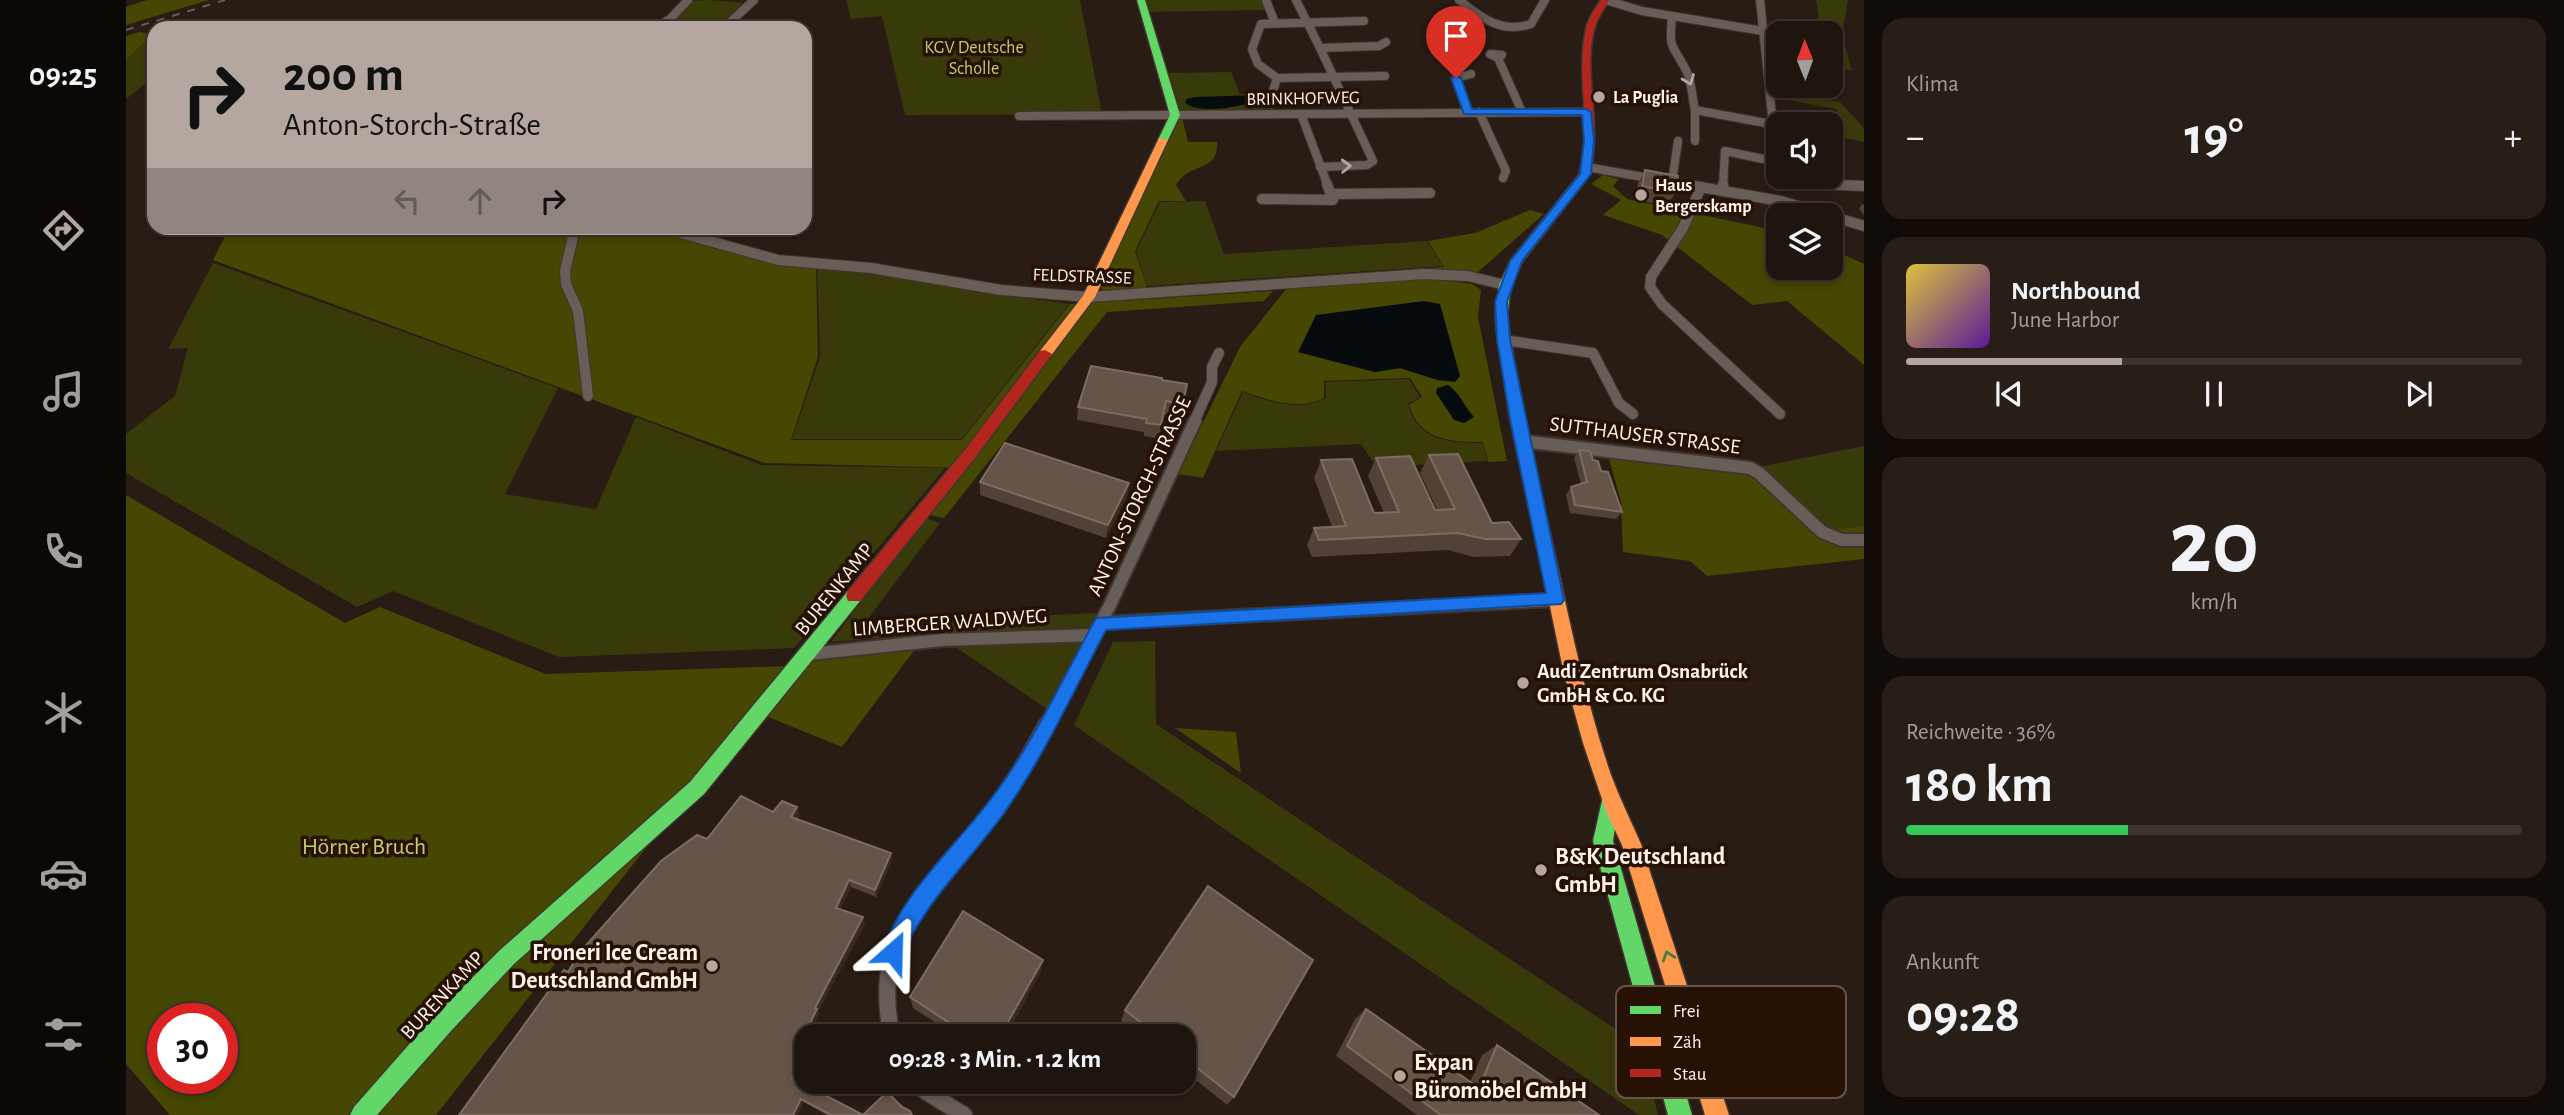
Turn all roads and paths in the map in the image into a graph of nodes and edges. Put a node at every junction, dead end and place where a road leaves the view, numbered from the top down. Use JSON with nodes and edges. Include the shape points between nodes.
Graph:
{"nodes":[{"id":1,"x":688,"y":0,"type":"edge"},
{"id":2,"x":747,"y":0,"type":"edge"},
{"id":3,"x":754,"y":0,"type":"edge"},
{"id":4,"x":1142,"y":0,"type":"edge"},
{"id":5,"x":1266,"y":0,"type":"edge"},
{"id":6,"x":1296,"y":0,"type":"edge"},
{"id":7,"x":1459,"y":0,"type":"edge"},
{"id":8,"x":1545,"y":0,"type":"edge"},
{"id":9,"x":1605,"y":0,"type":"edge"},
{"id":10,"x":1760,"y":0,"type":"edge"},
{"id":11,"x":1672,"y":16,"type":"junction"},
{"id":12,"x":1364,"y":20,"type":"dead end"},
{"id":13,"x":667,"y":21,"type":"edge"},
{"id":14,"x":732,"y":21,"type":"edge"},
{"id":15,"x":1307,"y":22,"type":"junction"},
{"id":16,"x":1275,"y":23,"type":"junction"},
{"id":17,"x":1763,"y":32,"type":"junction"},
{"id":18,"x":1386,"y":42,"type":"dead end"},
{"id":19,"x":1320,"y":48,"type":"junction"},
{"id":20,"x":1498,"y":58,"type":"dead end"},
{"id":21,"x":1471,"y":74,"type":"dead end"},
{"id":22,"x":1385,"y":76,"type":"dead end"},
{"id":23,"x":1277,"y":78,"type":"junction"},
{"id":24,"x":1335,"y":79,"type":"junction"},
{"id":25,"x":1272,"y":94,"type":"dead end"},
{"id":26,"x":1695,"y":110,"type":"junction"},
{"id":27,"x":1468,"y":112,"type":"junction"},
{"id":28,"x":1479,"y":112,"type":"junction"},
{"id":29,"x":1522,"y":112,"type":"junction"},
{"id":30,"x":1586,"y":112,"type":"junction"},
{"id":31,"x":1771,"y":112,"type":"edge"},
{"id":32,"x":1352,"y":113,"type":"junction"},
{"id":33,"x":1301,"y":114,"type":"junction"},
{"id":34,"x":1175,"y":115,"type":"junction"},
{"id":35,"x":1019,"y":116,"type":"dead end"},
{"id":36,"x":1766,"y":123,"type":"edge"},
{"id":37,"x":1678,"y":141,"type":"dead end"},
{"id":38,"x":1695,"y":141,"type":"dead end"},
{"id":39,"x":1766,"y":160,"type":"edge"},
{"id":40,"x":1371,"y":164,"type":"joint"},
{"id":41,"x":1320,"y":167,"type":"junction"},
{"id":42,"x":1587,"y":167,"type":"junction"},
{"id":43,"x":1503,"y":178,"type":"dead end"},
{"id":44,"x":1672,"y":182,"type":"junction"},
{"id":45,"x":1843,"y":184,"type":"edge"},
{"id":46,"x":1864,"y":186,"type":"edge"},
{"id":47,"x":1701,"y":187,"type":"junction"},
{"id":48,"x":1780,"y":189,"type":"edge"},
{"id":49,"x":1723,"y":191,"type":"junction"},
{"id":50,"x":1430,"y":193,"type":"dead end"},
{"id":51,"x":1332,"y":197,"type":"junction"},
{"id":52,"x":1262,"y":199,"type":"dead end"},
{"id":53,"x":1782,"y":201,"type":"junction"},
{"id":54,"x":1864,"y":226,"type":"edge"},
{"id":55,"x":573,"y":235,"type":"edge"},
{"id":56,"x":688,"y":235,"type":"edge"},
{"id":57,"x":1505,"y":285,"type":"junction"},
{"id":58,"x":1089,"y":298,"type":"junction"},
{"id":59,"x":1503,"y":340,"type":"junction"},
{"id":60,"x":1219,"y":353,"type":"dead end"},
{"id":61,"x":587,"y":396,"type":"dead end"},
{"id":62,"x":1633,"y":414,"type":"dead end"},
{"id":63,"x":1780,"y":414,"type":"dead end"},
{"id":64,"x":1522,"y":442,"type":"junction"},
{"id":65,"x":1864,"y":540,"type":"edge"},
{"id":66,"x":1555,"y":600,"type":"junction"},
{"id":67,"x":1098,"y":629,"type":"junction"},
{"id":68,"x":809,"y":654,"type":"junction"},
{"id":69,"x":1610,"y":802,"type":"junction"},
{"id":70,"x":1644,"y":986,"type":"edge"},
{"id":71,"x":1676,"y":986,"type":"edge"},
{"id":72,"x":889,"y":1024,"type":"edge"},
{"id":73,"x":930,"y":1094,"type":"edge"},
{"id":74,"x":1675,"y":1098,"type":"edge"},
{"id":75,"x":1712,"y":1098,"type":"edge"},
{"id":76,"x":362,"y":1115,"type":"edge"},
{"id":77,"x":964,"y":1115,"type":"edge"},
{"id":78,"x":1680,"y":1115,"type":"edge"},
{"id":79,"x":1717,"y":1115,"type":"edge"}],
"edges":[{"from":1,"to":13,"type":"street"},
{"from":2,"to":3,"type":"street"},
{"from":3,"to":14,"type":"street"},
{"from":4,"to":34,"type":"street"},
{"from":5,"to":16,"type":"street"},
{"from":6,"to":15,"type":"street"},
{"from":7,"to":8,"type":"street","via":[[1485,20],[1511,28],[1531,24]]},
{"from":9,"to":11,"type":"street"},
{"from":9,"to":30,"type":"street","via":[[1590,26]]},
{"from":10,"to":17,"type":"street"},
{"from":11,"to":17,"type":"street"},
{"from":11,"to":26,"type":"street","one_way":true,"via":[[1670,41],[1687,72]]},
{"from":12,"to":15,"type":"street"},
{"from":15,"to":16,"type":"street"},
{"from":15,"to":19,"type":"street"},
{"from":16,"to":23,"type":"street","via":[[1261,24],[1252,49],[1258,64]]},
{"from":17,"to":31,"type":"street"},
{"from":18,"to":19,"type":"street"},
{"from":19,"to":24,"type":"street"},
{"from":20,"to":29,"type":"street"},
{"from":21,"to":27,"type":"street","via":[[1456,78]]},
{"from":22,"to":24,"type":"street"},
{"from":23,"to":24,"type":"street"},
{"from":23,"to":25,"type":"street"},
{"from":24,"to":32,"type":"street"},
{"from":26,"to":36,"type":"street"},
{"from":26,"to":38,"type":"street"},
{"from":27,"to":28,"type":"street","name":"BRINKHOFWEG"},
{"from":27,"to":32,"type":"street","name":"BRINKHOFWEG"},
{"from":28,"to":29,"type":"street","name":"BRINKHOFWEG"},
{"from":28,"to":43,"type":"street","via":[[1506,172]]},
{"from":29,"to":30,"type":"street","name":"BRINKHOFWEG"},
{"from":30,"to":42,"type":"street"},
{"from":32,"to":33,"type":"street","name":"BRINKHOFWEG"},
{"from":32,"to":40,"type":"street"},
{"from":33,"to":34,"type":"street","name":"BRINKHOFWEG"},
{"from":33,"to":41,"type":"street"},
{"from":34,"to":35,"type":"street","name":"BRINKHOFWEG"},
{"from":34,"to":58,"type":"street","name":"BURENKAMP"},
{"from":37,"to":44,"type":"street"},
{"from":39,"to":49,"type":"street","via":[[1725,151]]},
{"from":41,"to":40,"type":"street","one_way":true},
{"from":41,"to":51,"type":"street"},
{"from":42,"to":44,"type":"street"},
{"from":42,"to":57,"type":"street","name":"SUTTHAUSER STRASSE","via":[[1582,180],[1516,261]]},
{"from":44,"to":47,"type":"street"},
{"from":45,"to":46,"type":"street"},
{"from":47,"to":49,"type":"street"},
{"from":47,"to":63,"type":"street","via":[[1683,228],[1651,277],[1650,287],[1662,304]]},
{"from":48,"to":53,"type":"street"},
{"from":49,"to":53,"type":"street"},
{"from":50,"to":51,"type":"street"},
{"from":51,"to":52,"type":"street"},
{"from":53,"to":54,"type":"street"},
{"from":55,"to":61,"type":"street","via":[[566,285],[578,311]]},
{"from":56,"to":58,"type":"street","name":"FELDSTRASSE","via":[[778,260]]},
{"from":57,"to":58,"type":"street","name":"FELDSTRASSE","via":[[1468,276],[1424,274]]},
{"from":57,"to":59,"type":"street","name":"SUTTHAUSER STRASSE"},
{"from":58,"to":68,"type":"street","name":"BURENKAMP"},
{"from":59,"to":62,"type":"street","via":[[1593,353],[1619,403]]},
{"from":59,"to":64,"type":"street","name":"SUTTHAUSER STRASSE"},
{"from":60,"to":67,"type":"street","name":"ANTON-STORCH-STRASSE","via":[[1212,367],[1212,382]]},
{"from":64,"to":65,"type":"street","name":"SUTTHAUSER STRASSE","via":[[1750,468],[1822,532],[1842,540]]},
{"from":64,"to":66,"type":"street","name":"SUTTHAUSER STRASSE"},
{"from":66,"to":67,"type":"street","name":"ANTON-STORCH-STRASSE"},
{"from":66,"to":69,"type":"street","name":"SUTTHAUSER STRASSE"},
{"from":67,"to":68,"type":"street","name":"LIMBERGER WALDWEG"},
{"from":67,"to":72,"type":"street","via":[[996,809],[899,933],[887,971]]},
{"from":68,"to":76,"type":"street","name":"BURENKAMP","via":[[697,788],[478,984]]},
{"from":69,"to":70,"type":"street","name":"SUTTHAUSER STRASSE","via":[[1603,841]]},
{"from":71,"to":69,"type":"street","name":"SUTTHAUSER STRASSE","one_way":true,"via":[[1631,844]]},
{"from":73,"to":77,"type":"street"},
{"from":74,"to":78,"type":"street","name":"SUTTHAUSER STRASSE"},
{"from":79,"to":75,"type":"street","name":"SUTTHAUSER STRASSE","one_way":true}]}
